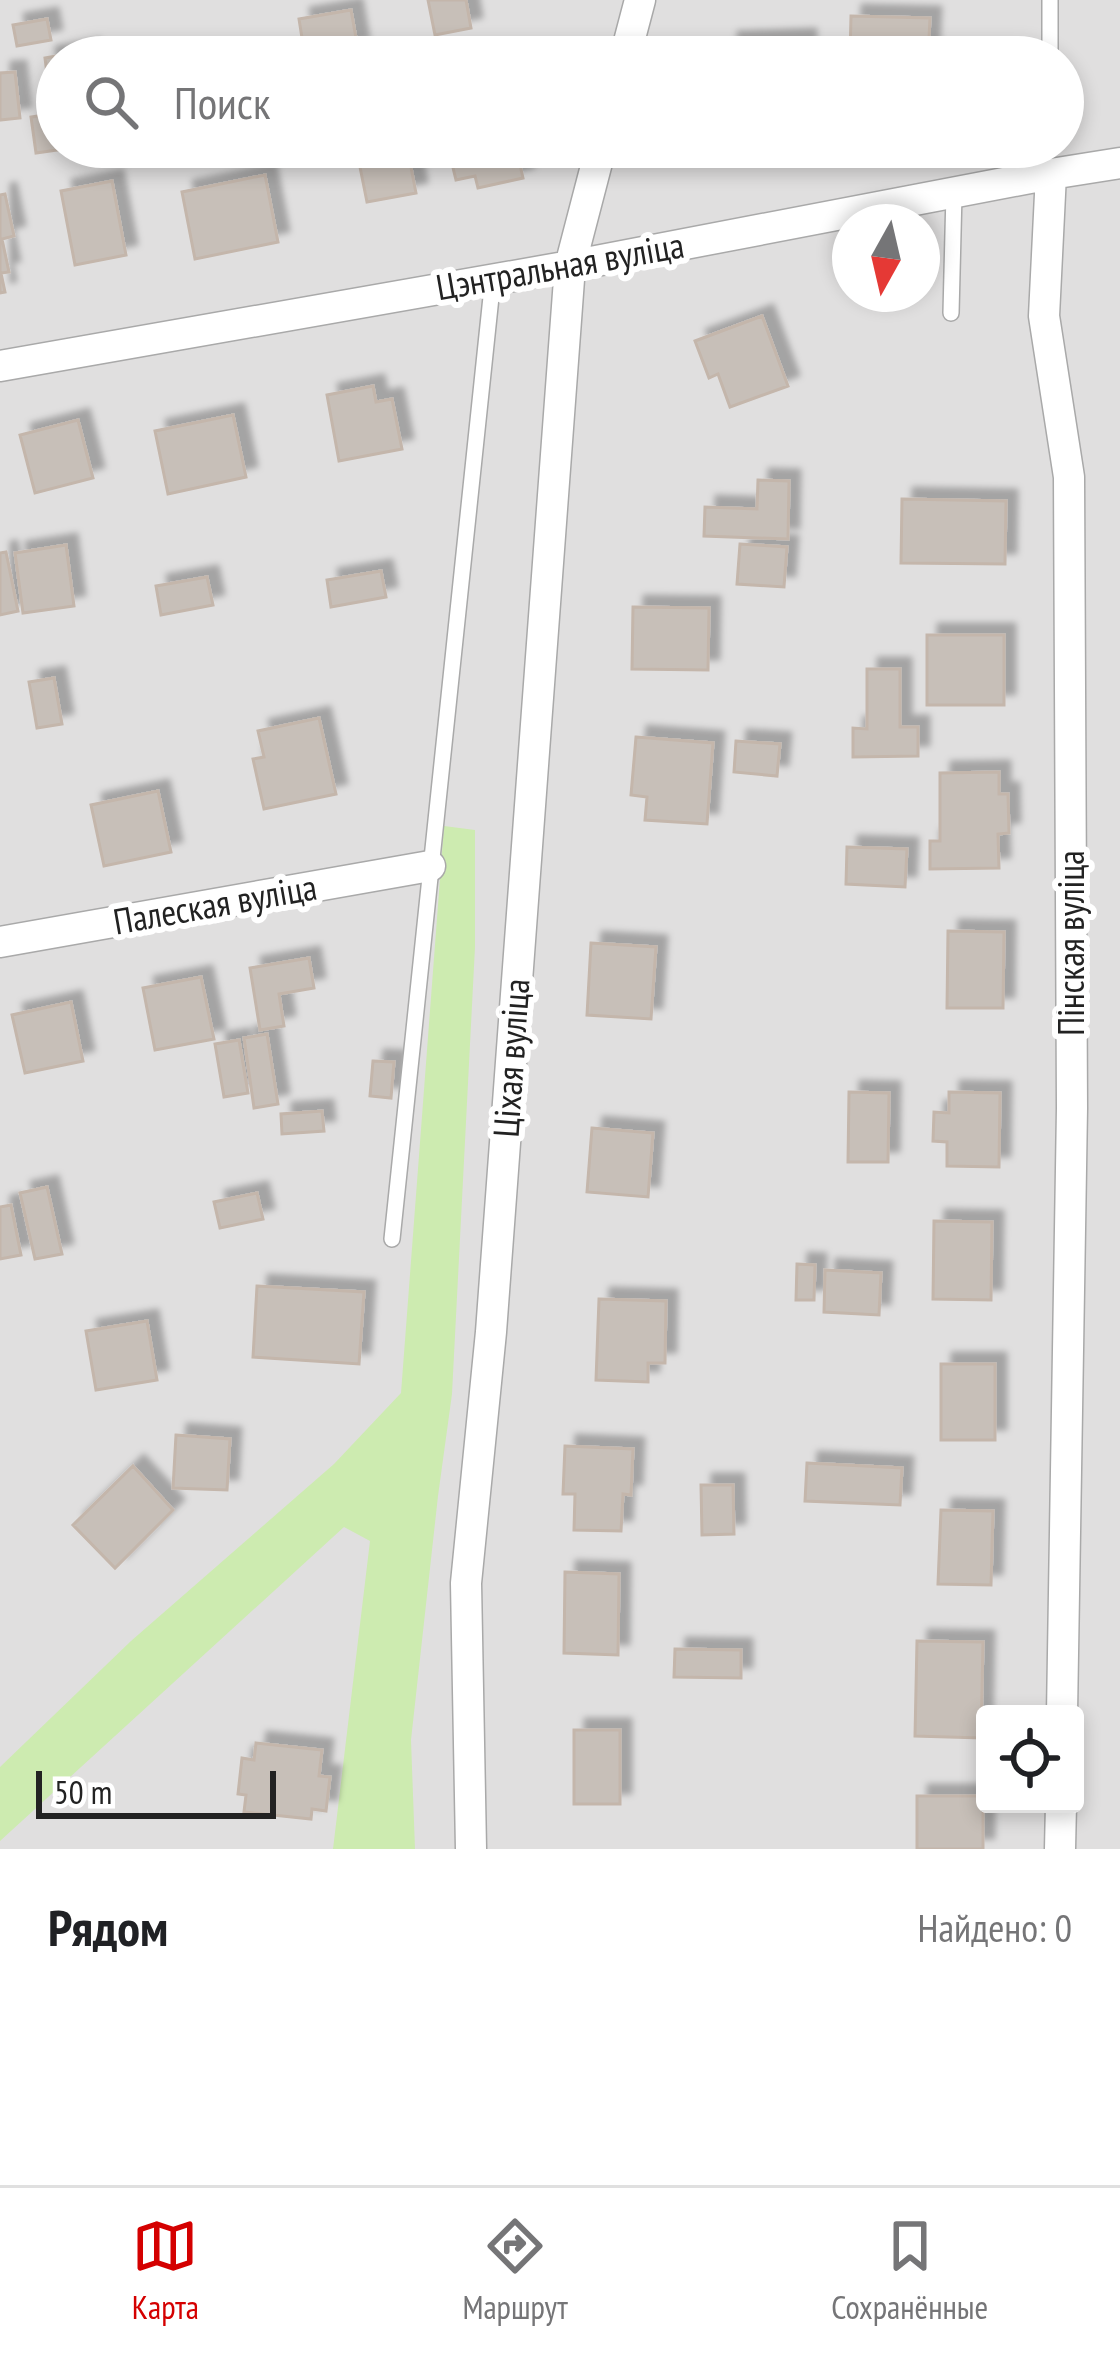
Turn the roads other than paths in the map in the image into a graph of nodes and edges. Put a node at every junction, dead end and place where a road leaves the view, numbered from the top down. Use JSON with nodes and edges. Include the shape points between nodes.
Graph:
{"nodes":[{"id":1,"x":640,"y":0,"type":"edge"},
{"id":2,"x":1050,"y":0,"type":"edge"},
{"id":3,"x":631,"y":36,"type":"edge"},
{"id":4,"x":1051,"y":36,"type":"edge"},
{"id":5,"x":1120,"y":163,"type":"edge"},
{"id":6,"x":1084,"y":165,"type":"edge"},
{"id":7,"x":596,"y":168,"type":"edge"},
{"id":8,"x":1047,"y":168,"type":"edge"},
{"id":9,"x":1051,"y":168,"type":"edge"},
{"id":10,"x":954,"y":193,"type":"junction"},
{"id":11,"x":570,"y":266,"type":"junction"},
{"id":12,"x":493,"y":278,"type":"junction"},
{"id":13,"x":951,"y":313,"type":"dead end"},
{"id":14,"x":0,"y":366,"type":"edge"},
{"id":15,"x":430,"y":866,"type":"junction"},
{"id":16,"x":0,"y":942,"type":"edge"},
{"id":17,"x":392,"y":1239,"type":"dead end"},
{"id":18,"x":1062,"y":1705,"type":"edge"},
{"id":19,"x":1060,"y":1813,"type":"edge"},
{"id":20,"x":471,"y":1849,"type":"edge"},
{"id":21,"x":1060,"y":1849,"type":"edge"}],
"edges":[{"from":1,"to":3,"type":"street"},
{"from":2,"to":4,"type":"lane"},
{"from":5,"to":6,"type":"street","name":"Цэнтральная вуліца"},
{"from":7,"to":11,"type":"street","name":"Ціхая вуліца"},
{"from":8,"to":10,"type":"street","name":"Цэнтральная вуліца"},
{"from":9,"to":18,"type":"street","name":"Пінская вуліца","via":[[1044,316],[1069,476],[1072,1108]]},
{"from":10,"to":11,"type":"street","name":"Цэнтральная вуліца"},
{"from":10,"to":13,"type":"lane"},
{"from":11,"to":12,"type":"street","name":"Цэнтральная вуліца"},
{"from":11,"to":20,"type":"street","name":"Ціхая вуліца","via":[[466,1583]]},
{"from":12,"to":14,"type":"street","name":"Цэнтральная вуліца"},
{"from":12,"to":15,"type":"lane"},
{"from":15,"to":16,"type":"street","name":"Палеская вуліца"},
{"from":15,"to":17,"type":"lane"},
{"from":19,"to":21,"type":"street"}]}
